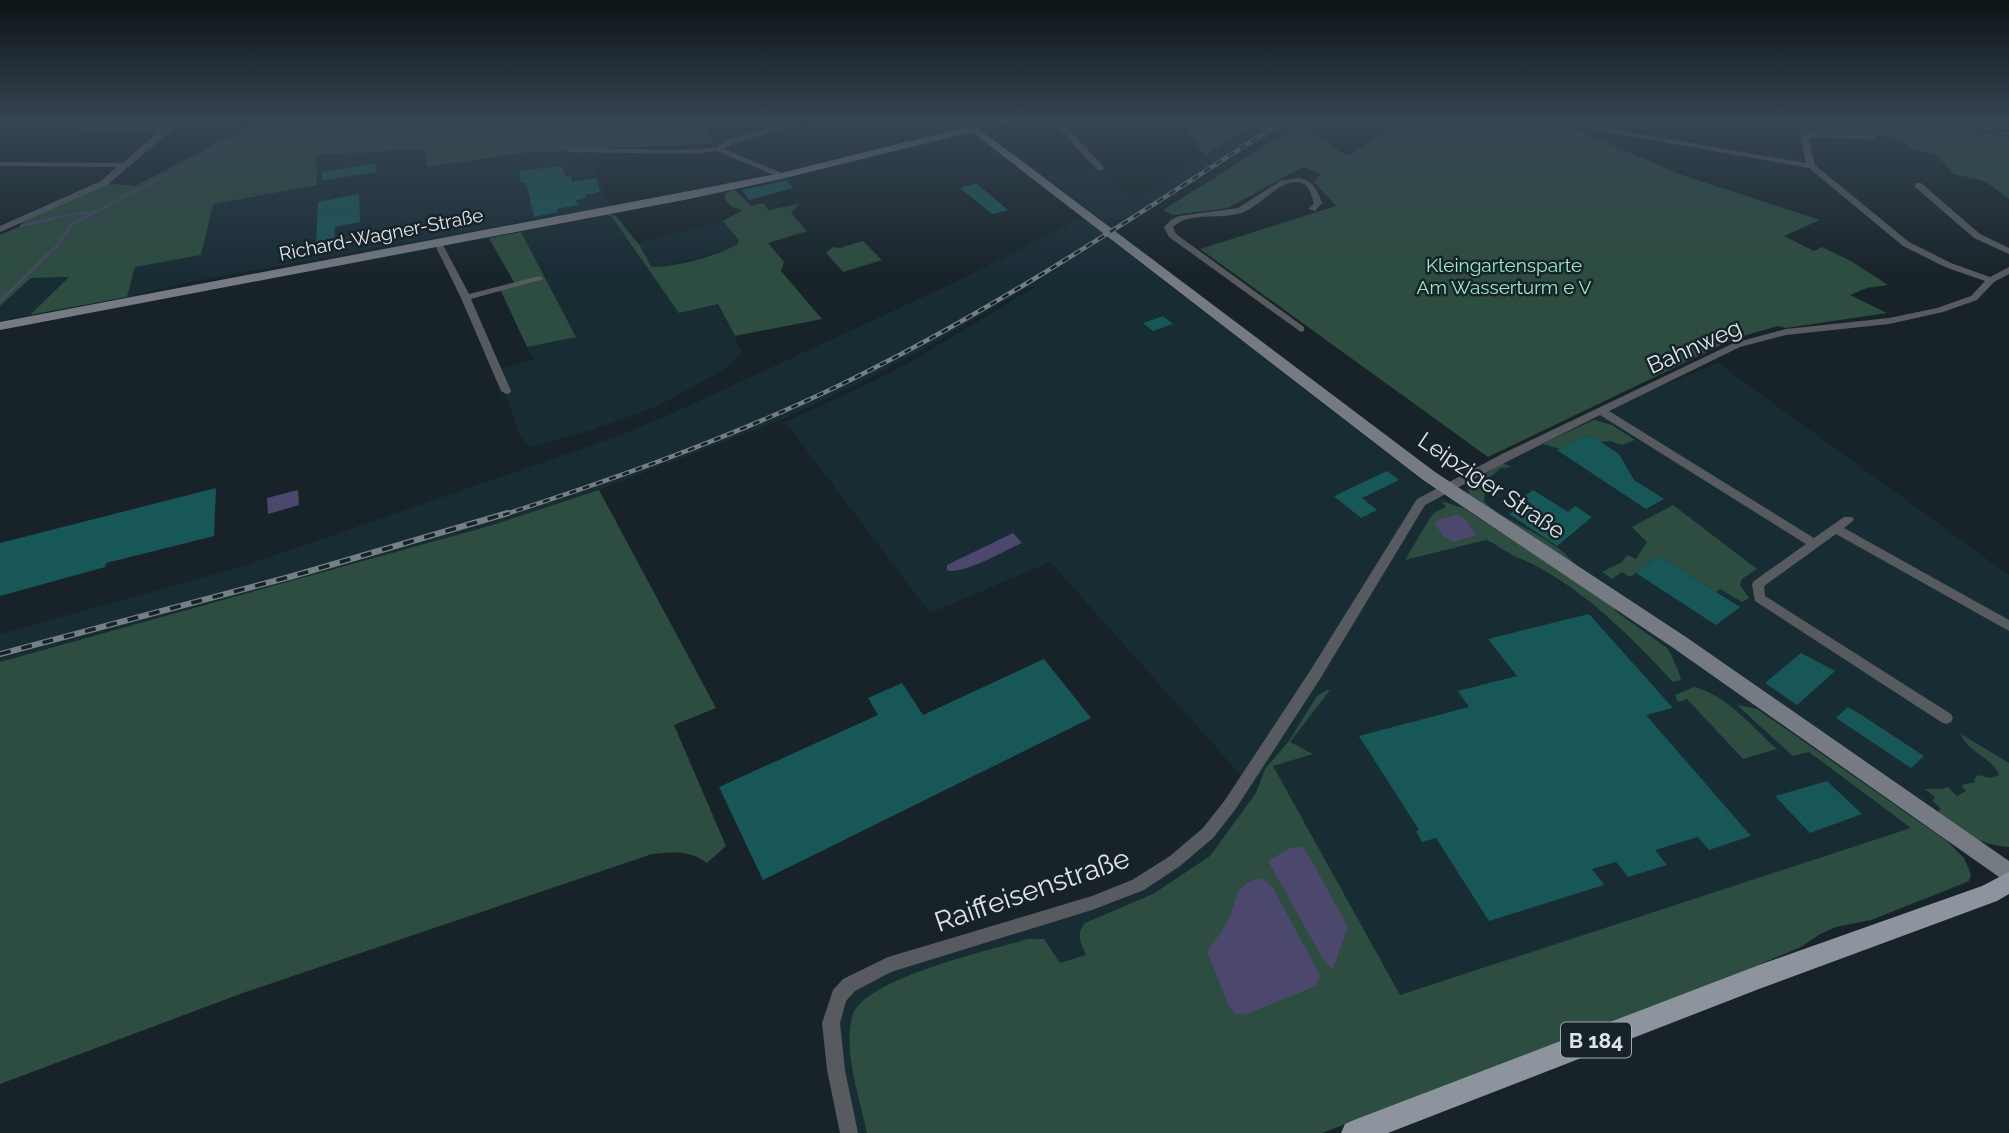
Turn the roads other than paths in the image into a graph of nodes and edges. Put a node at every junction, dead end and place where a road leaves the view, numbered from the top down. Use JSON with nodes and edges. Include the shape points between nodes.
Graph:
{"nodes":[{"id":1,"x":115,"y":174,"type":"edge"},
{"id":2,"x":776,"y":174,"type":"edge"},
{"id":3,"x":789,"y":174,"type":"edge"},
{"id":4,"x":1038,"y":174,"type":"edge"},
{"id":5,"x":1821,"y":174,"type":"edge"},
{"id":6,"x":781,"y":176,"type":"junction"},
{"id":7,"x":1918,"y":185,"type":"dead end"},
{"id":8,"x":1312,"y":209,"type":"dead end"},
{"id":9,"x":0,"y":229,"type":"edge"},
{"id":10,"x":438,"y":243,"type":"junction"},
{"id":11,"x":2009,"y":251,"type":"edge"},
{"id":12,"x":2009,"y":270,"type":"edge"},
{"id":13,"x":539,"y":279,"type":"dead end"},
{"id":14,"x":1991,"y":280,"type":"junction"},
{"id":15,"x":466,"y":298,"type":"junction"},
{"id":16,"x":0,"y":326,"type":"edge"},
{"id":17,"x":1301,"y":329,"type":"dead end"},
{"id":18,"x":506,"y":391,"type":"dead end"},
{"id":19,"x":1601,"y":411,"type":"junction"},
{"id":20,"x":1445,"y":488,"type":"junction"},
{"id":21,"x":1848,"y":520,"type":"dead end"},
{"id":22,"x":1836,"y":529,"type":"junction"},
{"id":23,"x":1813,"y":543,"type":"junction"},
{"id":24,"x":2009,"y":626,"type":"edge"},
{"id":25,"x":1946,"y":718,"type":"dead end"},
{"id":26,"x":2009,"y":874,"type":"edge"},
{"id":27,"x":2009,"y":882,"type":"edge"},
{"id":28,"x":849,"y":1133,"type":"edge"},
{"id":29,"x":1354,"y":1133,"type":"edge"}],
"edges":[{"from":1,"to":9,"type":"street","via":[[104,183]]},
{"from":2,"to":6,"type":"street"},
{"from":3,"to":6,"type":"street","name":"Richard-Wagner-Straße"},
{"from":4,"to":20,"type":"street","name":"Leipziger Straße"},
{"from":5,"to":14,"type":"street","via":[[1906,244]]},
{"from":6,"to":10,"type":"street","name":"Richard-Wagner-Straße"},
{"from":7,"to":11,"type":"street","via":[[1977,236]]},
{"from":8,"to":17,"type":"street","via":[[1318,203],[1312,186],[1294,180],[1241,210],[1176,219],[1168,227],[1172,235]]},
{"from":10,"to":15,"type":"street"},
{"from":10,"to":16,"type":"street","name":"Richard-Wagner-Straße"},
{"from":12,"to":14,"type":"street","name":"Bahnweg"},
{"from":13,"to":15,"type":"street"},
{"from":14,"to":19,"type":"street","name":"Bahnweg","via":[[1974,298],[1932,312],[1786,332],[1737,345]]},
{"from":15,"to":18,"type":"street"},
{"from":19,"to":20,"type":"street","name":"Bahnweg"},
{"from":19,"to":23,"type":"street"},
{"from":20,"to":26,"type":"street","name":"Leipziger Straße","via":[[1679,642]]},
{"from":20,"to":28,"type":"street","name":"Raiffeisenstraße","via":[[1421,502],[1413,513],[1230,805],[1208,833],[1175,861],[1138,885],[1092,903],[888,965],[849,985],[839,996],[831,1023]]},
{"from":21,"to":22,"type":"street"},
{"from":22,"to":23,"type":"street"},
{"from":22,"to":24,"type":"street"},
{"from":23,"to":25,"type":"street","via":[[1758,584],[1759,598]]},
{"from":27,"to":29,"type":"main road","number":"B 184","via":[[1989,894]]}]}
